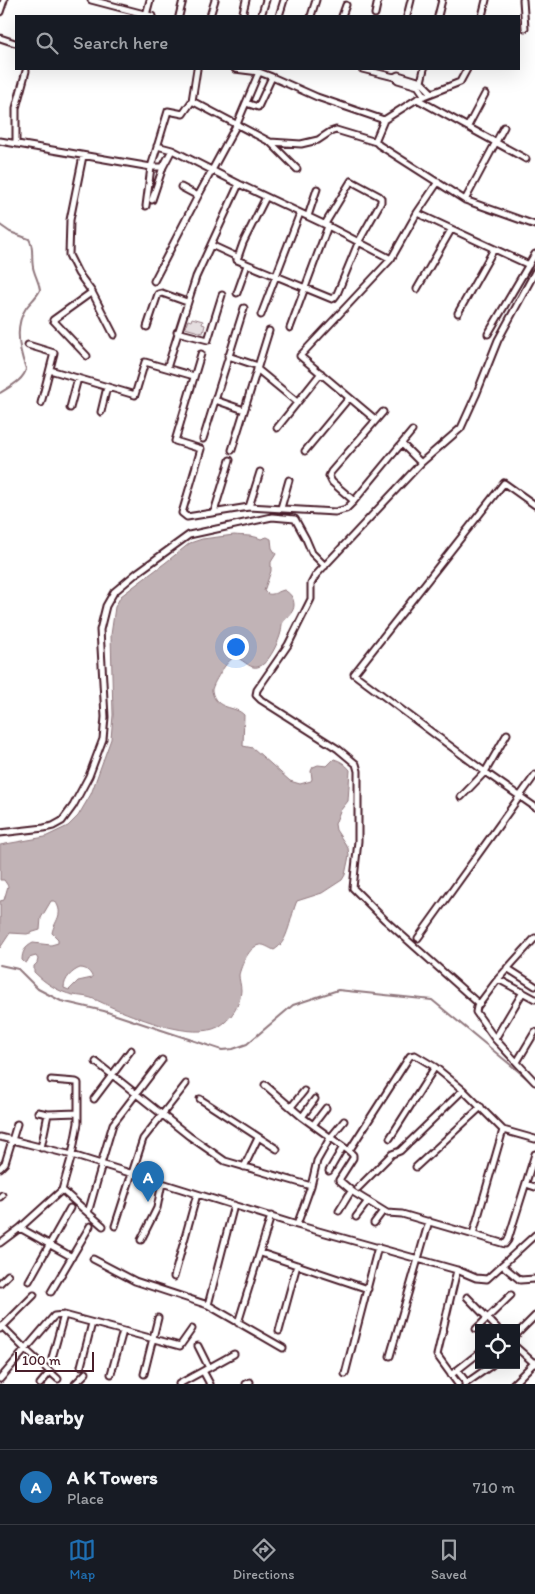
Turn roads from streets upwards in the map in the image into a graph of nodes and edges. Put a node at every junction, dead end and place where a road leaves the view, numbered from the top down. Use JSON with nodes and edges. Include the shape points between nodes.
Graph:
{"nodes":[{"id":1,"x":4,"y":0,"type":"edge"},
{"id":2,"x":91,"y":0,"type":"edge"},
{"id":3,"x":119,"y":0,"type":"edge"},
{"id":4,"x":150,"y":0,"type":"edge"},
{"id":5,"x":184,"y":0,"type":"edge"},
{"id":6,"x":215,"y":0,"type":"edge"},
{"id":7,"x":246,"y":0,"type":"edge"},
{"id":8,"x":266,"y":0,"type":"edge"},
{"id":9,"x":284,"y":0,"type":"edge"},
{"id":10,"x":316,"y":0,"type":"edge"},
{"id":11,"x":378,"y":0,"type":"edge"},
{"id":12,"x":411,"y":0,"type":"edge"},
{"id":13,"x":442,"y":0,"type":"edge"},
{"id":14,"x":486,"y":0,"type":"edge"},
{"id":15,"x":523,"y":0,"type":"edge"},
{"id":16,"x":346,"y":5,"type":"dead end"},
{"id":17,"x":117,"y":7,"type":"junction"},
{"id":18,"x":0,"y":12,"type":"edge"},
{"id":19,"x":375,"y":14,"type":"dead end"},
{"id":20,"x":149,"y":15,"type":"edge"},
{"id":21,"x":179,"y":15,"type":"edge"},
{"id":22,"x":210,"y":15,"type":"edge"},
{"id":23,"x":242,"y":15,"type":"edge"},
{"id":24,"x":261,"y":15,"type":"edge"},
{"id":25,"x":279,"y":15,"type":"edge"},
{"id":26,"x":311,"y":15,"type":"edge"},
{"id":27,"x":342,"y":15,"type":"edge"},
{"id":28,"x":407,"y":15,"type":"edge"},
{"id":29,"x":438,"y":15,"type":"edge"},
{"id":30,"x":482,"y":15,"type":"edge"},
{"id":31,"x":525,"y":28,"type":"dead end"},
{"id":32,"x":0,"y":38,"type":"edge"},
{"id":33,"x":15,"y":43,"type":"edge"},
{"id":34,"x":197,"y":70,"type":"edge"},
{"id":35,"x":243,"y":70,"type":"edge"},
{"id":36,"x":366,"y":70,"type":"edge"},
{"id":37,"x":393,"y":70,"type":"edge"},
{"id":38,"x":424,"y":70,"type":"edge"},
{"id":39,"x":466,"y":70,"type":"edge"},
{"id":40,"x":26,"y":71,"type":"dead end"},
{"id":41,"x":259,"y":72,"type":"junction"},
{"id":42,"x":393,"y":76,"type":"junction"},
{"id":43,"x":272,"y":77,"type":"junction"},
{"id":44,"x":421,"y":82,"type":"junction"},
{"id":45,"x":432,"y":93,"type":"junction"},
{"id":46,"x":484,"y":94,"type":"dead end"},
{"id":47,"x":425,"y":96,"type":"junction"},
{"id":48,"x":418,"y":99,"type":"junction"},
{"id":49,"x":192,"y":101,"type":"junction"},
{"id":50,"x":246,"y":103,"type":"junction"},
{"id":51,"x":384,"y":120,"type":"junction"},
{"id":52,"x":237,"y":124,"type":"junction"},
{"id":53,"x":468,"y":126,"type":"junction"},
{"id":54,"x":504,"y":127,"type":"dead end"},
{"id":55,"x":0,"y":141,"type":"edge"},
{"id":56,"x":270,"y":142,"type":"junction"},
{"id":57,"x":376,"y":142,"type":"junction"},
{"id":58,"x":496,"y":142,"type":"junction"},
{"id":59,"x":16,"y":144,"type":"junction"},
{"id":60,"x":157,"y":146,"type":"junction"},
{"id":61,"x":172,"y":150,"type":"junction"},
{"id":62,"x":83,"y":156,"type":"junction"},
{"id":63,"x":526,"y":159,"type":"dead end"},
{"id":64,"x":151,"y":167,"type":"junction"},
{"id":65,"x":163,"y":167,"type":"junction"},
{"id":66,"x":297,"y":169,"type":"dead end"},
{"id":67,"x":212,"y":170,"type":"junction"},
{"id":68,"x":438,"y":182,"type":"junction"},
{"id":69,"x":239,"y":184,"type":"junction"},
{"id":70,"x":181,"y":187,"type":"dead end"},
{"id":71,"x":317,"y":188,"type":"dead end"},
{"id":72,"x":198,"y":196,"type":"junction"},
{"id":73,"x":266,"y":197,"type":"junction"},
{"id":74,"x":152,"y":200,"type":"dead end"},
{"id":75,"x":465,"y":200,"type":"junction"},
{"id":76,"x":146,"y":206,"type":"dead end"},
{"id":77,"x":300,"y":213,"type":"junction"},
{"id":78,"x":417,"y":213,"type":"junction"},
{"id":79,"x":308,"y":216,"type":"junction"},
{"id":80,"x":327,"y":225,"type":"junction"},
{"id":81,"x":535,"y":225,"type":"edge"},
{"id":82,"x":451,"y":230,"type":"junction"},
{"id":83,"x":359,"y":241,"type":"junction"},
{"id":84,"x":211,"y":245,"type":"junction"},
{"id":85,"x":494,"y":249,"type":"junction"},
{"id":86,"x":535,"y":254,"type":"edge"},
{"id":87,"x":237,"y":257,"type":"junction"},
{"id":88,"x":391,"y":259,"type":"junction"},
{"id":89,"x":247,"y":265,"type":"junction"},
{"id":90,"x":529,"y":265,"type":"junction"},
{"id":91,"x":535,"y":272,"type":"edge"},
{"id":92,"x":276,"y":277,"type":"junction"},
{"id":93,"x":154,"y":282,"type":"dead end"},
{"id":94,"x":306,"y":289,"type":"junction"},
{"id":95,"x":417,"y":289,"type":"dead end"},
{"id":96,"x":92,"y":292,"type":"junction"},
{"id":97,"x":237,"y":293,"type":"dead end"},
{"id":98,"x":222,"y":295,"type":"dead end"},
{"id":99,"x":187,"y":302,"type":"junction"},
{"id":100,"x":244,"y":308,"type":"dead end"},
{"id":101,"x":458,"y":313,"type":"dead end"},
{"id":102,"x":261,"y":315,"type":"dead end"},
{"id":103,"x":147,"y":327,"type":"dead end"},
{"id":104,"x":290,"y":328,"type":"dead end"},
{"id":105,"x":269,"y":331,"type":"dead end"},
{"id":106,"x":177,"y":332,"type":"junction"},
{"id":107,"x":488,"y":334,"type":"dead end"},
{"id":108,"x":114,"y":335,"type":"dead end"},
{"id":109,"x":28,"y":345,"type":"dead end"},
{"id":110,"x":201,"y":354,"type":"dead end"},
{"id":111,"x":87,"y":356,"type":"dead end"},
{"id":112,"x":228,"y":356,"type":"junction"},
{"id":113,"x":167,"y":368,"type":"junction"},
{"id":114,"x":257,"y":368,"type":"junction"},
{"id":115,"x":50,"y":370,"type":"junction"},
{"id":116,"x":321,"y":374,"type":"junction"},
{"id":117,"x":194,"y":376,"type":"junction"},
{"id":118,"x":78,"y":378,"type":"junction"},
{"id":119,"x":107,"y":387,"type":"junction"},
{"id":120,"x":349,"y":398,"type":"junction"},
{"id":121,"x":215,"y":400,"type":"junction"},
{"id":122,"x":297,"y":402,"type":"junction"},
{"id":123,"x":41,"y":403,"type":"dead end"},
{"id":124,"x":70,"y":408,"type":"dead end"},
{"id":125,"x":244,"y":410,"type":"junction"},
{"id":126,"x":101,"y":412,"type":"dead end"},
{"id":127,"x":383,"y":412,"type":"dead end"},
{"id":128,"x":376,"y":420,"type":"junction"},
{"id":129,"x":277,"y":428,"type":"dead end"},
{"id":130,"x":412,"y":431,"type":"dead end"},
{"id":131,"x":203,"y":438,"type":"dead end"},
{"id":132,"x":402,"y":444,"type":"junction"},
{"id":133,"x":232,"y":450,"type":"dead end"},
{"id":134,"x":304,"y":451,"type":"dead end"},
{"id":135,"x":230,"y":460,"type":"dead end"},
{"id":136,"x":422,"y":462,"type":"junction"},
{"id":137,"x":260,"y":472,"type":"dead end"},
{"id":138,"x":289,"y":480,"type":"dead end"},
{"id":139,"x":354,"y":501,"type":"junction"},
{"id":140,"x":535,"y":505,"type":"edge"},
{"id":141,"x":249,"y":507,"type":"junction"},
{"id":142,"x":281,"y":508,"type":"junction"},
{"id":143,"x":214,"y":512,"type":"junction"},
{"id":144,"x":325,"y":566,"type":"junction"},
{"id":145,"x":507,"y":734,"type":"dead end"},
{"id":146,"x":484,"y":772,"type":"junction"},
{"id":147,"x":535,"y":775,"type":"edge"},
{"id":148,"x":461,"y":796,"type":"dead end"},
{"id":149,"x":520,"y":796,"type":"junction"},
{"id":150,"x":535,"y":807,"type":"edge"},
{"id":151,"x":0,"y":833,"type":"edge"},
{"id":152,"x":418,"y":938,"type":"dead end"},
{"id":153,"x":535,"y":938,"type":"edge"},
{"id":154,"x":507,"y":968,"type":"junction"},
{"id":155,"x":498,"y":979,"type":"junction"},
{"id":156,"x":535,"y":986,"type":"edge"},
{"id":157,"x":523,"y":992,"type":"junction"},
{"id":158,"x":535,"y":999,"type":"edge"},
{"id":159,"x":479,"y":1004,"type":"junction"},
{"id":160,"x":535,"y":1032,"type":"edge"},
{"id":161,"x":495,"y":1039,"type":"junction"},
{"id":162,"x":131,"y":1050,"type":"dead end"},
{"id":163,"x":162,"y":1060,"type":"dead end"},
{"id":164,"x":96,"y":1062,"type":"dead end"},
{"id":165,"x":517,"y":1062,"type":"junction"},
{"id":166,"x":435,"y":1067,"type":"junction"},
{"id":167,"x":112,"y":1075,"type":"junction"},
{"id":168,"x":51,"y":1080,"type":"dead end"},
{"id":169,"x":535,"y":1082,"type":"edge"},
{"id":170,"x":186,"y":1084,"type":"dead end"},
{"id":171,"x":265,"y":1085,"type":"dead end"},
{"id":172,"x":464,"y":1090,"type":"junction"},
{"id":173,"x":304,"y":1091,"type":"dead end"},
{"id":174,"x":136,"y":1094,"type":"junction"},
{"id":175,"x":94,"y":1099,"type":"dead end"},
{"id":176,"x":200,"y":1099,"type":"dead end"},
{"id":177,"x":316,"y":1099,"type":"dead end"},
{"id":178,"x":291,"y":1107,"type":"junction"},
{"id":179,"x":481,"y":1107,"type":"junction"},
{"id":180,"x":326,"y":1108,"type":"dead end"},
{"id":181,"x":38,"y":1112,"type":"dead end"},
{"id":182,"x":78,"y":1113,"type":"junction"},
{"id":183,"x":48,"y":1114,"type":"junction"},
{"id":184,"x":162,"y":1115,"type":"junction"},
{"id":185,"x":302,"y":1117,"type":"junction"},
{"id":186,"x":344,"y":1121,"type":"dead end"},
{"id":187,"x":17,"y":1124,"type":"dead end"},
{"id":188,"x":313,"y":1125,"type":"junction"},
{"id":189,"x":503,"y":1130,"type":"junction"},
{"id":190,"x":0,"y":1137,"type":"edge"},
{"id":191,"x":258,"y":1138,"type":"junction"},
{"id":192,"x":330,"y":1138,"type":"junction"},
{"id":193,"x":390,"y":1138,"type":"dead end"},
{"id":194,"x":535,"y":1139,"type":"edge"},
{"id":195,"x":12,"y":1140,"type":"junction"},
{"id":196,"x":343,"y":1147,"type":"junction"},
{"id":197,"x":41,"y":1148,"type":"junction"},
{"id":198,"x":277,"y":1150,"type":"dead end"},
{"id":199,"x":348,"y":1151,"type":"junction"},
{"id":200,"x":535,"y":1154,"type":"edge"},
{"id":201,"x":72,"y":1155,"type":"junction"},
{"id":202,"x":101,"y":1164,"type":"junction"},
{"id":203,"x":244,"y":1167,"type":"junction"},
{"id":204,"x":416,"y":1167,"type":"dead end"},
{"id":205,"x":0,"y":1168,"type":"edge"},
{"id":206,"x":329,"y":1171,"type":"dead end"},
{"id":207,"x":131,"y":1173,"type":"junction"},
{"id":208,"x":162,"y":1183,"type":"junction"},
{"id":209,"x":526,"y":1184,"type":"junction"},
{"id":210,"x":310,"y":1186,"type":"junction"},
{"id":211,"x":535,"y":1187,"type":"edge"},
{"id":212,"x":62,"y":1190,"type":"junction"},
{"id":213,"x":356,"y":1190,"type":"junction"},
{"id":214,"x":196,"y":1194,"type":"junction"},
{"id":215,"x":368,"y":1201,"type":"junction"},
{"id":216,"x":234,"y":1205,"type":"junction"},
{"id":217,"x":70,"y":1208,"type":"dead end"},
{"id":218,"x":339,"y":1211,"type":"dead end"},
{"id":219,"x":383,"y":1211,"type":"junction"},
{"id":220,"x":88,"y":1213,"type":"junction"},
{"id":221,"x":271,"y":1216,"type":"junction"},
{"id":222,"x":356,"y":1217,"type":"dead end"},
{"id":223,"x":429,"y":1221,"type":"junction"},
{"id":224,"x":374,"y":1223,"type":"dead end"},
{"id":225,"x":297,"y":1225,"type":"junction"},
{"id":226,"x":90,"y":1226,"type":"dead end"},
{"id":227,"x":103,"y":1226,"type":"dead end"},
{"id":228,"x":116,"y":1226,"type":"dead end"},
{"id":229,"x":20,"y":1228,"type":"junction"},
{"id":230,"x":473,"y":1234,"type":"junction"},
{"id":231,"x":535,"y":1235,"type":"edge"},
{"id":232,"x":141,"y":1240,"type":"dead end"},
{"id":233,"x":0,"y":1243,"type":"edge"},
{"id":234,"x":49,"y":1245,"type":"junction"},
{"id":235,"x":378,"y":1247,"type":"junction"},
{"id":236,"x":261,"y":1253,"type":"junction"},
{"id":237,"x":72,"y":1257,"type":"junction"},
{"id":238,"x":417,"y":1258,"type":"junction"},
{"id":239,"x":93,"y":1259,"type":"dead end"},
{"id":240,"x":297,"y":1265,"type":"junction"},
{"id":241,"x":502,"y":1265,"type":"junction"},
{"id":242,"x":457,"y":1270,"type":"junction"},
{"id":243,"x":8,"y":1275,"type":"dead end"},
{"id":244,"x":174,"y":1277,"type":"dead end"},
{"id":245,"x":535,"y":1278,"type":"edge"},
{"id":246,"x":29,"y":1281,"type":"dead end"},
{"id":247,"x":0,"y":1283,"type":"edge"},
{"id":248,"x":368,"y":1289,"type":"junction"},
{"id":249,"x":51,"y":1292,"type":"dead end"},
{"id":250,"x":34,"y":1294,"type":"dead end"},
{"id":251,"x":511,"y":1295,"type":"dead end"},
{"id":252,"x":467,"y":1298,"type":"dead end"},
{"id":253,"x":208,"y":1305,"type":"junction"},
{"id":254,"x":64,"y":1315,"type":"junction"},
{"id":255,"x":535,"y":1316,"type":"edge"},
{"id":256,"x":158,"y":1318,"type":"dead end"},
{"id":257,"x":488,"y":1319,"type":"junction"},
{"id":258,"x":92,"y":1323,"type":"junction"},
{"id":259,"x":238,"y":1323,"type":"junction"},
{"id":260,"x":483,"y":1324,"type":"edge"},
{"id":261,"x":493,"y":1324,"type":"edge"},
{"id":262,"x":1,"y":1328,"type":"edge"},
{"id":263,"x":192,"y":1329,"type":"dead end"},
{"id":264,"x":123,"y":1331,"type":"junction"},
{"id":265,"x":280,"y":1331,"type":"dead end"},
{"id":266,"x":520,"y":1331,"type":"edge"},
{"id":267,"x":153,"y":1340,"type":"junction"},
{"id":268,"x":198,"y":1346,"type":"dead end"},
{"id":269,"x":283,"y":1348,"type":"dead end"},
{"id":270,"x":26,"y":1350,"type":"junction"},
{"id":271,"x":520,"y":1350,"type":"edge"},
{"id":272,"x":234,"y":1354,"type":"dead end"},
{"id":273,"x":390,"y":1356,"type":"dead end"},
{"id":274,"x":475,"y":1356,"type":"edge"},
{"id":275,"x":52,"y":1358,"type":"dead end"},
{"id":276,"x":535,"y":1363,"type":"edge"},
{"id":277,"x":81,"y":1366,"type":"dead end"},
{"id":278,"x":209,"y":1368,"type":"junction"},
{"id":279,"x":486,"y":1369,"type":"edge"},
{"id":280,"x":457,"y":1370,"type":"junction"},
{"id":281,"x":203,"y":1371,"type":"junction"},
{"id":282,"x":50,"y":1372,"type":"junction"},
{"id":283,"x":86,"y":1372,"type":"dead end"},
{"id":284,"x":111,"y":1374,"type":"dead end"},
{"id":285,"x":144,"y":1374,"type":"dead end"},
{"id":286,"x":346,"y":1374,"type":"dead end"},
{"id":287,"x":451,"y":1375,"type":"junction"},
{"id":288,"x":462,"y":1377,"type":"junction"},
{"id":289,"x":0,"y":1379,"type":"edge"},
{"id":290,"x":58,"y":1379,"type":"dead end"},
{"id":291,"x":457,"y":1383,"type":"edge"},
{"id":292,"x":466,"y":1383,"type":"edge"},
{"id":293,"x":40,"y":1384,"type":"edge"},
{"id":294,"x":76,"y":1384,"type":"edge"},
{"id":295,"x":179,"y":1384,"type":"edge"},
{"id":296,"x":210,"y":1384,"type":"edge"},
{"id":297,"x":513,"y":1384,"type":"edge"}],
"edges":[{"from":1,"to":18,"type":"street"},
{"from":2,"to":17,"type":"street"},
{"from":3,"to":17,"type":"street"},
{"from":4,"to":20,"type":"street"},
{"from":5,"to":21,"type":"street"},
{"from":6,"to":22,"type":"street"},
{"from":7,"to":23,"type":"street"},
{"from":8,"to":24,"type":"street"},
{"from":9,"to":25,"type":"street"},
{"from":10,"to":26,"type":"street"},
{"from":11,"to":19,"type":"street"},
{"from":12,"to":28,"type":"street"},
{"from":13,"to":29,"type":"street"},
{"from":14,"to":30,"type":"street"},
{"from":15,"to":31,"type":"street"},
{"from":16,"to":27,"type":"street"},
{"from":17,"to":20,"type":"street"},
{"from":32,"to":33,"type":"street"},
{"from":34,"to":49,"type":"street"},
{"from":35,"to":41,"type":"street"},
{"from":36,"to":42,"type":"street"},
{"from":37,"to":42,"type":"street"},
{"from":38,"to":44,"type":"street"},
{"from":39,"to":45,"type":"street","via":[[460,82]]},
{"from":40,"to":59,"type":"street","via":[[16,108]]},
{"from":41,"to":43,"type":"street"},
{"from":41,"to":50,"type":"street"},
{"from":42,"to":44,"type":"street"},
{"from":42,"to":47,"type":"street","via":[[418,86]]},
{"from":43,"to":50,"type":"street","via":[[258,107]]},
{"from":43,"to":51,"type":"street","via":[[317,97]]},
{"from":44,"to":45,"type":"street"},
{"from":45,"to":47,"type":"street"},
{"from":46,"to":53,"type":"street"},
{"from":47,"to":48,"type":"street"},
{"from":48,"to":51,"type":"street"},
{"from":48,"to":53,"type":"street"},
{"from":49,"to":52,"type":"street"},
{"from":49,"to":60,"type":"street","via":[[183,114],[168,111]]},
{"from":50,"to":52,"type":"street"},
{"from":51,"to":57,"type":"street"},
{"from":52,"to":56,"type":"street"},
{"from":52,"to":67,"type":"street"},
{"from":53,"to":58,"type":"street"},
{"from":54,"to":58,"type":"street"},
{"from":55,"to":59,"type":"street"},
{"from":56,"to":57,"type":"street","via":[[301,144],[318,140],[336,130]]},
{"from":56,"to":66,"type":"street"},
{"from":57,"to":68,"type":"street"},
{"from":58,"to":63,"type":"street"},
{"from":58,"to":75,"type":"street"},
{"from":59,"to":62,"type":"street"},
{"from":60,"to":61,"type":"street"},
{"from":60,"to":64,"type":"street"},
{"from":61,"to":65,"type":"street"},
{"from":61,"to":67,"type":"street"},
{"from":62,"to":64,"type":"street"},
{"from":62,"to":96,"type":"street","via":[[70,220],[69,255]]},
{"from":64,"to":65,"type":"street"},
{"from":64,"to":76,"type":"street"},
{"from":65,"to":74,"type":"street"},
{"from":67,"to":69,"type":"street"},
{"from":67,"to":72,"type":"street"},
{"from":68,"to":75,"type":"street"},
{"from":68,"to":78,"type":"street"},
{"from":69,"to":73,"type":"street"},
{"from":69,"to":84,"type":"street"},
{"from":70,"to":72,"type":"street"},
{"from":71,"to":79,"type":"street"},
{"from":72,"to":93,"type":"street"},
{"from":73,"to":77,"type":"street"},
{"from":73,"to":87,"type":"street"},
{"from":75,"to":81,"type":"street"},
{"from":77,"to":79,"type":"street"},
{"from":77,"to":92,"type":"street"},
{"from":78,"to":82,"type":"street"},
{"from":78,"to":88,"type":"street"},
{"from":79,"to":80,"type":"street"},
{"from":80,"to":83,"type":"street"},
{"from":80,"to":83,"type":"street","via":[[353,181],[381,198]]},
{"from":80,"to":94,"type":"street"},
{"from":82,"to":85,"type":"street"},
{"from":82,"to":95,"type":"street"},
{"from":83,"to":88,"type":"street"},
{"from":83,"to":94,"type":"street","via":[[334,298]]},
{"from":84,"to":87,"type":"street"},
{"from":84,"to":99,"type":"street"},
{"from":85,"to":90,"type":"street"},
{"from":85,"to":101,"type":"street"},
{"from":86,"to":90,"type":"street"},
{"from":87,"to":89,"type":"street"},
{"from":88,"to":116,"type":"street","via":[[300,356]]},
{"from":89,"to":92,"type":"street"},
{"from":89,"to":97,"type":"street"},
{"from":90,"to":107,"type":"street"},
{"from":91,"to":136,"type":"street","via":[[498,340],[461,428]]},
{"from":92,"to":94,"type":"street"},
{"from":92,"to":102,"type":"street"},
{"from":94,"to":104,"type":"street"},
{"from":96,"to":108,"type":"street"},
{"from":96,"to":111,"type":"street","via":[[53,320]]},
{"from":98,"to":106,"type":"street","via":[[208,340]]},
{"from":99,"to":103,"type":"street","via":[[158,294]]},
{"from":99,"to":106,"type":"street"},
{"from":100,"to":112,"type":"street"},
{"from":105,"to":114,"type":"street"},
{"from":106,"to":113,"type":"street"},
{"from":109,"to":115,"type":"street","via":[[54,352]]},
{"from":110,"to":117,"type":"street"},
{"from":112,"to":114,"type":"street"},
{"from":112,"to":121,"type":"street"},
{"from":113,"to":117,"type":"street"},
{"from":113,"to":119,"type":"street","via":[[145,362],[135,395]]},
{"from":114,"to":122,"type":"street"},
{"from":114,"to":125,"type":"street"},
{"from":115,"to":118,"type":"street"},
{"from":115,"to":123,"type":"street"},
{"from":116,"to":120,"type":"street"},
{"from":116,"to":122,"type":"street"},
{"from":117,"to":143,"type":"street","via":[[175,441],[202,450],[182,513],[187,516]]},
{"from":118,"to":119,"type":"street"},
{"from":118,"to":124,"type":"street"},
{"from":119,"to":126,"type":"street"},
{"from":120,"to":128,"type":"street"},
{"from":120,"to":134,"type":"street"},
{"from":121,"to":125,"type":"street"},
{"from":121,"to":131,"type":"street"},
{"from":122,"to":129,"type":"street"},
{"from":125,"to":133,"type":"street"},
{"from":127,"to":128,"type":"street"},
{"from":128,"to":139,"type":"street","via":[[329,476]]},
{"from":130,"to":132,"type":"street"},
{"from":132,"to":136,"type":"street"},
{"from":132,"to":139,"type":"street"},
{"from":135,"to":143,"type":"street"},
{"from":136,"to":144,"type":"street"},
{"from":137,"to":141,"type":"street"},
{"from":138,"to":142,"type":"street"},
{"from":139,"to":142,"type":"street","via":[[346,509],[335,512]]},
{"from":140,"to":146,"type":"street","via":[[504,483],[354,674]]},
{"from":141,"to":142,"type":"street"},
{"from":141,"to":143,"type":"street"},
{"from":144,"to":151,"type":"street","via":[[312,553],[295,519],[272,517],[190,535],[138,572],[114,592],[106,606],[100,630],[105,717],[103,739],[89,776],[62,821],[44,828]]},
{"from":144,"to":159,"type":"street","via":[[311,584],[311,599],[288,645],[257,690],[257,697],[356,764],[358,841],[354,888]]},
{"from":145,"to":146,"type":"street"},
{"from":146,"to":148,"type":"street"},
{"from":146,"to":149,"type":"street"},
{"from":147,"to":149,"type":"street"},
{"from":149,"to":150,"type":"street"},
{"from":149,"to":152,"type":"street"},
{"from":153,"to":154,"type":"street"},
{"from":154,"to":155,"type":"street"},
{"from":154,"to":156,"type":"street"},
{"from":155,"to":157,"type":"street"},
{"from":155,"to":159,"type":"street"},
{"from":157,"to":158,"type":"street"},
{"from":157,"to":161,"type":"street"},
{"from":159,"to":161,"type":"street","via":[[476,1012]]},
{"from":160,"to":165,"type":"street"},
{"from":161,"to":165,"type":"street"},
{"from":162,"to":167,"type":"street"},
{"from":163,"to":174,"type":"street"},
{"from":164,"to":167,"type":"street"},
{"from":165,"to":169,"type":"street"},
{"from":166,"to":172,"type":"street"},
{"from":166,"to":193,"type":"street"},
{"from":166,"to":199,"type":"street","via":[[415,1055],[410,1056]]},
{"from":167,"to":174,"type":"street"},
{"from":167,"to":175,"type":"street"},
{"from":168,"to":182,"type":"street","via":[[77,1082]]},
{"from":170,"to":184,"type":"street"},
{"from":171,"to":178,"type":"street"},
{"from":172,"to":179,"type":"street"},
{"from":172,"to":213,"type":"street"},
{"from":173,"to":178,"type":"street"},
{"from":174,"to":184,"type":"street"},
{"from":174,"to":202,"type":"street","via":[[113,1124]]},
{"from":176,"to":191,"type":"street"},
{"from":177,"to":185,"type":"street"},
{"from":178,"to":185,"type":"street"},
{"from":179,"to":189,"type":"street"},
{"from":179,"to":204,"type":"street"},
{"from":180,"to":188,"type":"street"},
{"from":181,"to":183,"type":"street"},
{"from":182,"to":183,"type":"street"},
{"from":182,"to":201,"type":"street"},
{"from":183,"to":197,"type":"street"},
{"from":184,"to":203,"type":"street","via":[[225,1161]]},
{"from":184,"to":207,"type":"street","via":[[143,1139]]},
{"from":185,"to":188,"type":"street"},
{"from":186,"to":192,"type":"street"},
{"from":187,"to":195,"type":"street"},
{"from":188,"to":192,"type":"street"},
{"from":189,"to":194,"type":"street"},
{"from":189,"to":230,"type":"street"},
{"from":190,"to":195,"type":"street"},
{"from":191,"to":198,"type":"street"},
{"from":191,"to":203,"type":"street"},
{"from":192,"to":196,"type":"street"},
{"from":192,"to":210,"type":"street","via":[[316,1161]]},
{"from":195,"to":197,"type":"street"},
{"from":195,"to":205,"type":"street","via":[[5,1164]]},
{"from":196,"to":199,"type":"street"},
{"from":196,"to":206,"type":"street"},
{"from":197,"to":201,"type":"street"},
{"from":199,"to":213,"type":"street","via":[[353,1158],[339,1180]]},
{"from":200,"to":209,"type":"street"},
{"from":201,"to":202,"type":"street"},
{"from":201,"to":212,"type":"street"},
{"from":202,"to":207,"type":"street"},
{"from":202,"to":220,"type":"street"},
{"from":203,"to":210,"type":"street"},
{"from":207,"to":208,"type":"street"},
{"from":207,"to":228,"type":"street"},
{"from":208,"to":214,"type":"street"},
{"from":208,"to":232,"type":"street","via":[[156,1208]]},
{"from":209,"to":211,"type":"street"},
{"from":209,"to":230,"type":"street","via":[[505,1244]]},
{"from":210,"to":225,"type":"street"},
{"from":212,"to":220,"type":"street"},
{"from":212,"to":229,"type":"street"},
{"from":213,"to":215,"type":"street"},
{"from":213,"to":218,"type":"street","via":[[350,1193]]},
{"from":214,"to":216,"type":"street"},
{"from":214,"to":244,"type":"street"},
{"from":215,"to":219,"type":"street"},
{"from":215,"to":222,"type":"street"},
{"from":216,"to":221,"type":"street"},
{"from":216,"to":253,"type":"street"},
{"from":217,"to":234,"type":"street"},
{"from":219,"to":223,"type":"street"},
{"from":219,"to":224,"type":"street"},
{"from":220,"to":227,"type":"street"},
{"from":221,"to":225,"type":"street"},
{"from":221,"to":236,"type":"street"},
{"from":223,"to":230,"type":"street"},
{"from":223,"to":238,"type":"street"},
{"from":225,"to":235,"type":"street"},
{"from":226,"to":237,"type":"street"},
{"from":229,"to":233,"type":"street"},
{"from":229,"to":234,"type":"street"},
{"from":231,"to":241,"type":"street"},
{"from":234,"to":237,"type":"street"},
{"from":234,"to":246,"type":"street"},
{"from":235,"to":238,"type":"street"},
{"from":235,"to":248,"type":"street"},
{"from":236,"to":240,"type":"street"},
{"from":236,"to":259,"type":"street"},
{"from":237,"to":249,"type":"street"},
{"from":238,"to":242,"type":"street"},
{"from":238,"to":273,"type":"street"},
{"from":239,"to":253,"type":"street","via":[[135,1281]]},
{"from":240,"to":248,"type":"street"},
{"from":240,"to":265,"type":"street"},
{"from":241,"to":242,"type":"street","via":[[485,1280]]},
{"from":241,"to":245,"type":"street","via":[[520,1280]]},
{"from":242,"to":287,"type":"street","via":[[437,1355]]},
{"from":243,"to":247,"type":"street"},
{"from":248,"to":286,"type":"street"},
{"from":250,"to":262,"type":"street"},
{"from":251,"to":257,"type":"street"},
{"from":252,"to":257,"type":"street"},
{"from":253,"to":259,"type":"street"},
{"from":254,"to":258,"type":"street"},
{"from":254,"to":270,"type":"street","via":[[54,1316]]},
{"from":254,"to":275,"type":"street"},
{"from":255,"to":266,"type":"street"},
{"from":256,"to":267,"type":"street"},
{"from":257,"to":260,"type":"street"},
{"from":257,"to":261,"type":"street"},
{"from":258,"to":264,"type":"street"},
{"from":258,"to":277,"type":"street"},
{"from":259,"to":269,"type":"street"},
{"from":262,"to":270,"type":"street"},
{"from":263,"to":267,"type":"street","via":[[180,1346]]},
{"from":264,"to":267,"type":"street"},
{"from":264,"to":284,"type":"street"},
{"from":267,"to":285,"type":"street"},
{"from":268,"to":278,"type":"street"},
{"from":270,"to":282,"type":"street"},
{"from":270,"to":289,"type":"street"},
{"from":271,"to":276,"type":"street"},
{"from":272,"to":278,"type":"street"},
{"from":274,"to":280,"type":"street"},
{"from":276,"to":297,"type":"street"},
{"from":278,"to":281,"type":"street"},
{"from":279,"to":292,"type":"street"},
{"from":280,"to":287,"type":"street"},
{"from":280,"to":288,"type":"street"},
{"from":281,"to":295,"type":"street"},
{"from":281,"to":296,"type":"street"},
{"from":282,"to":290,"type":"street"},
{"from":282,"to":293,"type":"street"},
{"from":283,"to":294,"type":"street"},
{"from":287,"to":291,"type":"street"},
{"from":288,"to":291,"type":"street"},
{"from":288,"to":292,"type":"street"}]}
